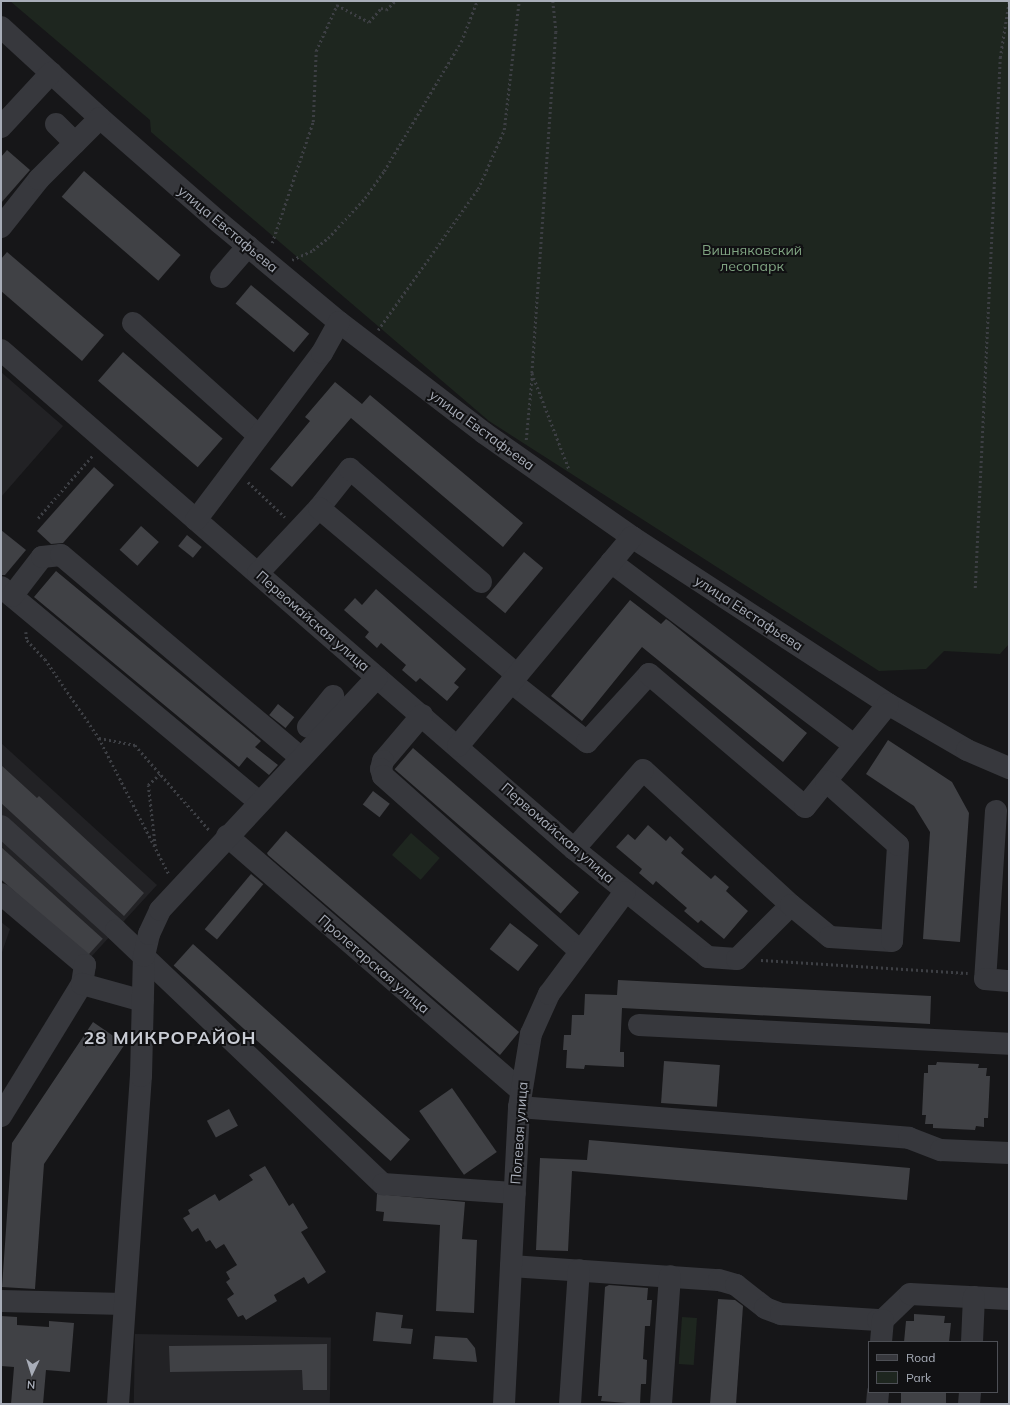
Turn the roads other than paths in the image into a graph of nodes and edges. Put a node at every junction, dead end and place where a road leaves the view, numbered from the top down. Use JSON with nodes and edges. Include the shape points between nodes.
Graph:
{"nodes":[{"id":1,"x":1,"y":27,"type":"edge"},
{"id":2,"x":51,"y":73,"type":"junction"},
{"id":3,"x":100,"y":118,"type":"junction"},
{"id":4,"x":56,"y":124,"type":"dead end"},
{"id":5,"x":1,"y":127,"type":"edge"},
{"id":6,"x":75,"y":143,"type":"junction"},
{"id":7,"x":1,"y":228,"type":"edge"},
{"id":8,"x":258,"y":255,"type":"junction"},
{"id":9,"x":221,"y":277,"type":"dead end"},
{"id":10,"x":339,"y":322,"type":"junction"},
{"id":11,"x":133,"y":323,"type":"dead end"},
{"id":12,"x":1,"y":350,"type":"edge"},
{"id":13,"x":260,"y":436,"type":"junction"},
{"id":14,"x":318,"y":508,"type":"junction"},
{"id":15,"x":196,"y":520,"type":"junction"},
{"id":16,"x":632,"y":537,"type":"junction"},
{"id":17,"x":611,"y":562,"type":"junction"},
{"id":18,"x":258,"y":574,"type":"junction"},
{"id":19,"x":481,"y":582,"type":"dead end"},
{"id":20,"x":6,"y":592,"type":"edge"},
{"id":21,"x":377,"y":677,"type":"junction"},
{"id":22,"x":514,"y":679,"type":"junction"},
{"id":23,"x":333,"y":696,"type":"dead end"},
{"id":24,"x":888,"y":704,"type":"junction"},
{"id":25,"x":422,"y":715,"type":"junction"},
{"id":26,"x":308,"y":728,"type":"junction"},
{"id":27,"x":854,"y":745,"type":"junction"},
{"id":28,"x":458,"y":746,"type":"junction"},
{"id":29,"x":301,"y":758,"type":"junction"},
{"id":30,"x":1009,"y":768,"type":"edge"},
{"id":31,"x":826,"y":781,"type":"junction"},
{"id":32,"x":259,"y":802,"type":"junction"},
{"id":33,"x":996,"y":811,"type":"dead end"},
{"id":34,"x":1,"y":826,"type":"edge"},
{"id":35,"x":224,"y":840,"type":"junction"},
{"id":36,"x":574,"y":849,"type":"junction"},
{"id":37,"x":625,"y":892,"type":"junction"},
{"id":38,"x":1,"y":894,"type":"edge"},
{"id":39,"x":791,"y":905,"type":"junction"},
{"id":40,"x":579,"y":950,"type":"junction"},
{"id":41,"x":144,"y":956,"type":"junction"},
{"id":42,"x":1009,"y":980,"type":"edge"},
{"id":43,"x":82,"y":984,"type":"junction"},
{"id":44,"x":142,"y":1001,"type":"junction"},
{"id":45,"x":639,"y":1025,"type":"dead end"},
{"id":46,"x":1009,"y":1044,"type":"edge"},
{"id":47,"x":520,"y":1099,"type":"junction"},
{"id":48,"x":1,"y":1116,"type":"edge"},
{"id":49,"x":1009,"y":1153,"type":"edge"},
{"id":50,"x":515,"y":1193,"type":"junction"},
{"id":51,"x":511,"y":1266,"type":"junction"},
{"id":52,"x":579,"y":1270,"type":"junction"},
{"id":53,"x":670,"y":1276,"type":"junction"},
{"id":54,"x":974,"y":1297,"type":"junction"},
{"id":55,"x":1009,"y":1299,"type":"edge"},
{"id":56,"x":1,"y":1301,"type":"edge"},
{"id":57,"x":124,"y":1304,"type":"junction"},
{"id":58,"x":883,"y":1320,"type":"junction"},
{"id":59,"x":881,"y":1341,"type":"edge"},
{"id":60,"x":972,"y":1341,"type":"edge"},
{"id":61,"x":878,"y":1393,"type":"edge"},
{"id":62,"x":970,"y":1393,"type":"edge"},
{"id":63,"x":118,"y":1404,"type":"edge"},
{"id":64,"x":504,"y":1404,"type":"edge"},
{"id":65,"x":570,"y":1404,"type":"edge"},
{"id":66,"x":661,"y":1404,"type":"edge"},
{"id":67,"x":877,"y":1404,"type":"edge"},
{"id":68,"x":969,"y":1404,"type":"edge"}],
"edges":[{"from":1,"to":2,"type":"street","name":"улица Евстафьева"},
{"from":2,"to":3,"type":"street","name":"улица Евстафьева"},
{"from":2,"to":5,"type":"street"},
{"from":3,"to":6,"type":"street"},
{"from":3,"to":8,"type":"street","name":"улица Евстафьева"},
{"from":4,"to":6,"type":"street"},
{"from":6,"to":7,"type":"street","via":[[39,179]]},
{"from":8,"to":9,"type":"street"},
{"from":8,"to":10,"type":"street","name":"улица Евстафьева"},
{"from":10,"to":13,"type":"street","via":[[322,353]]},
{"from":10,"to":16,"type":"street","name":"улица Евстафьева","via":[[522,460]]},
{"from":11,"to":13,"type":"street"},
{"from":12,"to":15,"type":"street","name":"Первомайская улица"},
{"from":13,"to":15,"type":"street"},
{"from":14,"to":18,"type":"street"},
{"from":14,"to":19,"type":"street","via":[[350,469]]},
{"from":14,"to":22,"type":"street"},
{"from":15,"to":18,"type":"street","name":"Первомайская улица"},
{"from":16,"to":17,"type":"street"},
{"from":16,"to":24,"type":"street","name":"улица Евстафьева"},
{"from":17,"to":22,"type":"street"},
{"from":17,"to":27,"type":"street"},
{"from":18,"to":21,"type":"street","name":"Первомайская улица"},
{"from":20,"to":29,"type":"street","via":[[42,556],[61,555]]},
{"from":20,"to":32,"type":"street"},
{"from":21,"to":25,"type":"street","name":"Первомайская улица"},
{"from":21,"to":26,"type":"street"},
{"from":22,"to":28,"type":"street"},
{"from":22,"to":31,"type":"street","via":[[586,742],[649,674],[805,807]]},
{"from":23,"to":26,"type":"street"},
{"from":24,"to":27,"type":"street"},
{"from":24,"to":30,"type":"street","name":"улица Евстафьева","via":[[967,750]]},
{"from":25,"to":28,"type":"street","name":"Первомайская улица"},
{"from":25,"to":40,"type":"street","via":[[383,761],[383,776]]},
{"from":26,"to":29,"type":"street"},
{"from":27,"to":31,"type":"street"},
{"from":28,"to":36,"type":"street","name":"Первомайская улица"},
{"from":29,"to":32,"type":"street"},
{"from":31,"to":39,"type":"street","via":[[898,845],[892,941],[830,937]]},
{"from":32,"to":35,"type":"street"},
{"from":33,"to":42,"type":"street","via":[[985,979]]},
{"from":34,"to":41,"type":"street"},
{"from":35,"to":41,"type":"street","via":[[160,910],[149,934]]},
{"from":35,"to":47,"type":"street","name":"Пролетарская улица"},
{"from":36,"to":37,"type":"street","name":"Первомайская улица"},
{"from":36,"to":39,"type":"street","via":[[643,770]]},
{"from":37,"to":39,"type":"street","name":"Первомайская улица","via":[[708,957],[737,958]]},
{"from":37,"to":40,"type":"street","name":"Полевая улица"},
{"from":38,"to":43,"type":"street","via":[[85,965]]},
{"from":40,"to":47,"type":"street","name":"Полевая улица","via":[[549,994],[531,1034]]},
{"from":41,"to":44,"type":"street"},
{"from":41,"to":50,"type":"street","via":[[383,1184]]},
{"from":43,"to":44,"type":"street"},
{"from":43,"to":48,"type":"street"},
{"from":44,"to":57,"type":"street","via":[[140,1076]]},
{"from":45,"to":46,"type":"street"},
{"from":47,"to":49,"type":"street","via":[[909,1138],[941,1150]]},
{"from":47,"to":50,"type":"street","name":"Полевая улица"},
{"from":50,"to":51,"type":"street","name":"Полевая улица"},
{"from":51,"to":52,"type":"street"},
{"from":51,"to":64,"type":"street","name":"Полевая улица"},
{"from":52,"to":53,"type":"street"},
{"from":52,"to":65,"type":"street"},
{"from":53,"to":58,"type":"street","via":[[728,1282],[772,1312]]},
{"from":53,"to":66,"type":"street"},
{"from":54,"to":55,"type":"street"},
{"from":54,"to":58,"type":"street","via":[[910,1294]]},
{"from":54,"to":60,"type":"street"},
{"from":56,"to":57,"type":"street"},
{"from":57,"to":63,"type":"street"},
{"from":58,"to":59,"type":"street"},
{"from":61,"to":67,"type":"street"},
{"from":62,"to":68,"type":"street"}]}
